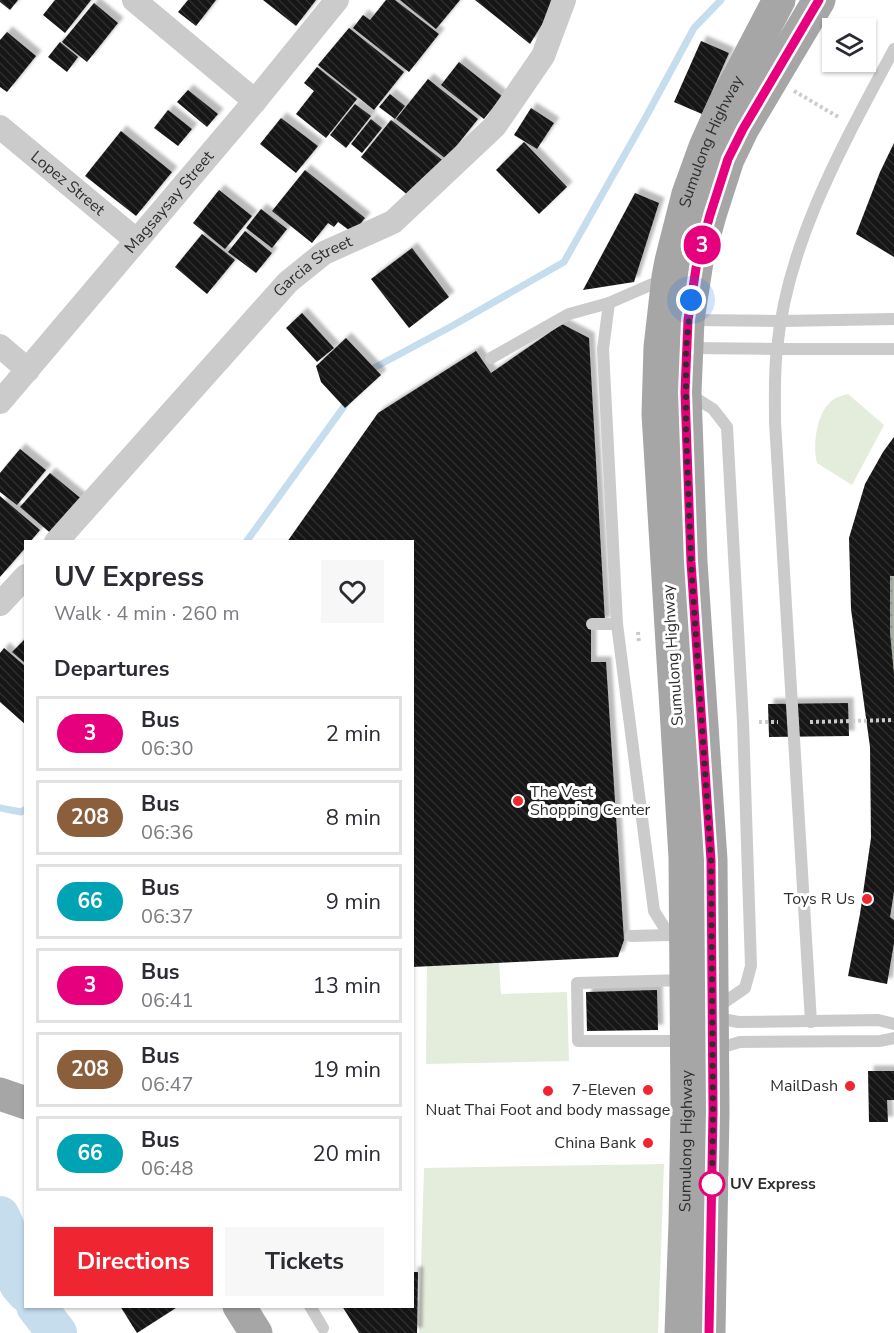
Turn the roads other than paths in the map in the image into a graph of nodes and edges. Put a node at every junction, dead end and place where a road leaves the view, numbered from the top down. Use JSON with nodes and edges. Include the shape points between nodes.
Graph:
{"nodes":[{"id":1,"x":134,"y":0,"type":"edge"},
{"id":2,"x":337,"y":0,"type":"edge"},
{"id":3,"x":564,"y":0,"type":"edge"},
{"id":4,"x":779,"y":0,"type":"edge"},
{"id":5,"x":819,"y":0,"type":"edge"},
{"id":6,"x":894,"y":49,"type":"edge"},
{"id":7,"x":255,"y":100,"type":"junction"},
{"id":8,"x":0,"y":127,"type":"edge"},
{"id":9,"x":136,"y":240,"type":"junction"},
{"id":10,"x":668,"y":277,"type":"junction"},
{"id":11,"x":609,"y":303,"type":"junction"},
{"id":12,"x":894,"y":319,"type":"edge"},
{"id":13,"x":781,"y":321,"type":"junction"},
{"id":14,"x":676,"y":342,"type":"junction"},
{"id":15,"x":0,"y":346,"type":"edge"},
{"id":16,"x":777,"y":349,"type":"junction"},
{"id":17,"x":894,"y":349,"type":"edge"},
{"id":18,"x":491,"y":358,"type":"dead end"},
{"id":19,"x":28,"y":370,"type":"junction"},
{"id":20,"x":685,"y":392,"type":"junction"},
{"id":21,"x":0,"y":402,"type":"edge"},
{"id":22,"x":58,"y":540,"type":"edge"},
{"id":23,"x":24,"y":578,"type":"edge"},
{"id":24,"x":0,"y":604,"type":"edge"},
{"id":25,"x":592,"y":624,"type":"dead end"},
{"id":26,"x":617,"y":624,"type":"junction"},
{"id":27,"x":631,"y":936,"type":"dead end"},
{"id":28,"x":678,"y":938,"type":"junction"},
{"id":29,"x":686,"y":980,"type":"junction"},
{"id":30,"x":713,"y":1010,"type":"junction"},
{"id":31,"x":811,"y":1022,"type":"junction"},
{"id":32,"x":894,"y":1024,"type":"edge"},
{"id":33,"x":894,"y":1038,"type":"edge"},
{"id":34,"x":700,"y":1048,"type":"junction"},
{"id":35,"x":0,"y":1094,"type":"edge"},
{"id":36,"x":24,"y":1102,"type":"edge"},
{"id":37,"x":240,"y":1308,"type":"edge"},
{"id":38,"x":311,"y":1308,"type":"edge"},
{"id":39,"x":323,"y":1328,"type":"dead end"},
{"id":40,"x":256,"y":1333,"type":"edge"},
{"id":41,"x":681,"y":1333,"type":"edge"},
{"id":42,"x":709,"y":1333,"type":"edge"}],
"edges":[{"from":1,"to":7,"type":"street"},
{"from":2,"to":7,"type":"street","name":"Magsaysay Street"},
{"from":3,"to":22,"type":"street","name":"Garcia Street","via":[[543,56],[495,126],[393,222],[324,253],[288,282]]},
{"from":4,"to":10,"type":"main road","name":"Sumulong Highway","via":[[705,147],[688,194]]},
{"from":5,"to":14,"type":"main road","name":"Sumulong Highway","via":[[728,159]]},
{"from":6,"to":13,"type":"lane","via":[[808,222]]},
{"from":7,"to":9,"type":"street","name":"Magsaysay Street"},
{"from":8,"to":9,"type":"street","name":"Lopez Street"},
{"from":9,"to":19,"type":"street","name":"Magsaysay Street"},
{"from":10,"to":11,"type":"lane"},
{"from":10,"to":14,"type":"main road","name":"Sumulong Highway"},
{"from":11,"to":18,"type":"lane","via":[[568,314]]},
{"from":11,"to":26,"type":"lane","via":[[603,349]]},
{"from":12,"to":13,"type":"lane"},
{"from":13,"to":14,"type":"lane"},
{"from":13,"to":16,"type":"lane"},
{"from":14,"to":16,"type":"lane"},
{"from":14,"to":20,"type":"main road","name":"Sumulong Highway"},
{"from":14,"to":28,"type":"main road","name":"Sumulong Highway","via":[[658,414],[686,857]]},
{"from":15,"to":19,"type":"street"},
{"from":16,"to":17,"type":"lane"},
{"from":16,"to":31,"type":"lane","via":[[775,422]]},
{"from":19,"to":21,"type":"street","name":"Magsaysay Street"},
{"from":20,"to":30,"type":"main road","name":"Sumulong Highway","via":[[691,562],[711,860]]},
{"from":20,"to":30,"type":"lane","via":[[713,409],[727,427],[743,722],[751,966],[745,988]]},
{"from":23,"to":24,"type":"street"},
{"from":25,"to":26,"type":"lane"},
{"from":26,"to":28,"type":"lane","via":[[654,911]]},
{"from":27,"to":28,"type":"lane"},
{"from":28,"to":29,"type":"main road","name":"Sumulong Highway"},
{"from":29,"to":34,"type":"main road","name":"Sumulong Highway"},
{"from":29,"to":34,"type":"lane","via":[[577,983],[578,1041]]},
{"from":30,"to":31,"type":"lane","via":[[723,1019],[738,1022]]},
{"from":30,"to":34,"type":"main road","name":"Sumulong Highway"},
{"from":31,"to":32,"type":"lane","via":[[878,1020]]},
{"from":33,"to":34,"type":"lane","via":[[740,1042]]},
{"from":34,"to":41,"type":"main road","name":"Sumulong Highway"},
{"from":34,"to":42,"type":"main road","name":"Sumulong Highway","via":[[713,1111]]},
{"from":35,"to":36,"type":"main road"},
{"from":37,"to":40,"type":"main road"},
{"from":38,"to":39,"type":"lane"}]}
